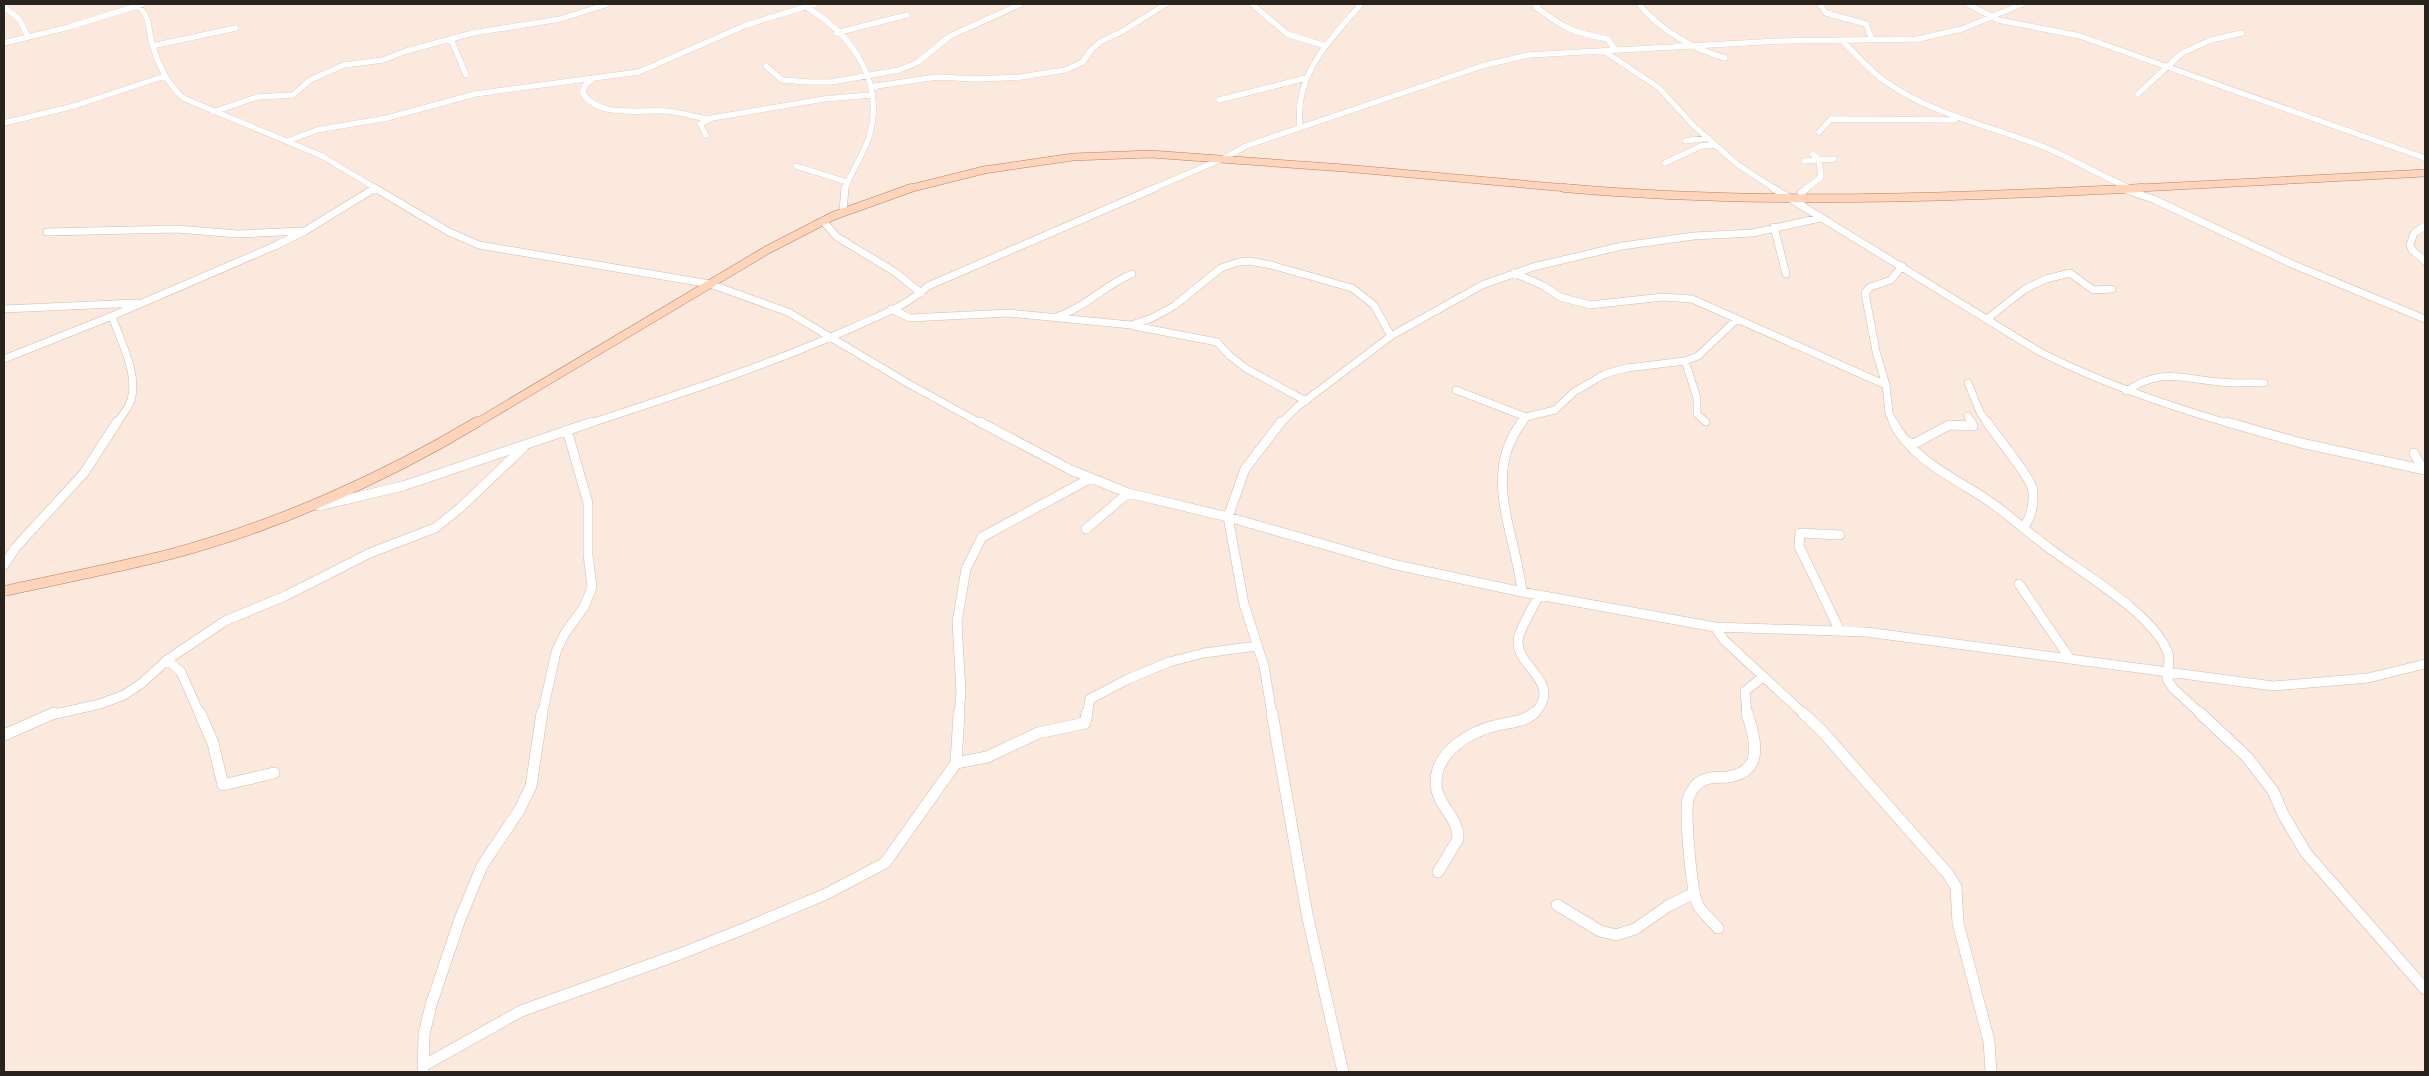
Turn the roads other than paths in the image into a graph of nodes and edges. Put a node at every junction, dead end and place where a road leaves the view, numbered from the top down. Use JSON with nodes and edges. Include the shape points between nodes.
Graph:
{"nodes":[{"id":1,"x":138,"y":4,"type":"edge"},
{"id":2,"x":143,"y":4,"type":"edge"},
{"id":3,"x":608,"y":4,"type":"edge"},
{"id":4,"x":815,"y":4,"type":"edge"},
{"id":5,"x":1021,"y":4,"type":"edge"},
{"id":6,"x":1166,"y":4,"type":"edge"},
{"id":7,"x":1252,"y":4,"type":"edge"},
{"id":8,"x":1361,"y":4,"type":"edge"},
{"id":9,"x":1538,"y":4,"type":"edge"},
{"id":10,"x":1639,"y":4,"type":"edge"},
{"id":11,"x":1820,"y":4,"type":"edge"},
{"id":12,"x":1968,"y":4,"type":"edge"},
{"id":13,"x":2022,"y":4,"type":"edge"},
{"id":14,"x":802,"y":5,"type":"edge"},
{"id":15,"x":4,"y":7,"type":"edge"},
{"id":16,"x":907,"y":15,"type":"dead end"},
{"id":17,"x":1993,"y":17,"type":"junction"},
{"id":18,"x":236,"y":28,"type":"dead end"},
{"id":19,"x":836,"y":33,"type":"junction"},
{"id":20,"x":2242,"y":33,"type":"dead end"},
{"id":21,"x":28,"y":37,"type":"junction"},
{"id":22,"x":451,"y":39,"type":"junction"},
{"id":23,"x":1842,"y":40,"type":"junction"},
{"id":24,"x":1872,"y":40,"type":"junction"},
{"id":25,"x":4,"y":43,"type":"edge"},
{"id":26,"x":152,"y":46,"type":"junction"},
{"id":27,"x":1326,"y":46,"type":"junction"},
{"id":28,"x":1696,"y":46,"type":"junction"},
{"id":29,"x":1604,"y":50,"type":"junction"},
{"id":30,"x":1615,"y":50,"type":"junction"},
{"id":31,"x":1726,"y":58,"type":"dead end"},
{"id":32,"x":2166,"y":65,"type":"junction"},
{"id":33,"x":766,"y":66,"type":"dead end"},
{"id":34,"x":466,"y":75,"type":"dead end"},
{"id":35,"x":165,"y":76,"type":"junction"},
{"id":36,"x":867,"y":76,"type":"junction"},
{"id":37,"x":594,"y":78,"type":"junction"},
{"id":38,"x":1306,"y":78,"type":"junction"},
{"id":39,"x":870,"y":87,"type":"junction"},
{"id":40,"x":2138,"y":94,"type":"dead end"},
{"id":41,"x":871,"y":95,"type":"junction"},
{"id":42,"x":1219,"y":100,"type":"dead end"},
{"id":43,"x":213,"y":112,"type":"junction"},
{"id":44,"x":708,"y":119,"type":"junction"},
{"id":45,"x":1962,"y":120,"type":"junction"},
{"id":46,"x":4,"y":123,"type":"edge"},
{"id":47,"x":1300,"y":127,"type":"junction"},
{"id":48,"x":1819,"y":132,"type":"dead end"},
{"id":49,"x":706,"y":135,"type":"dead end"},
{"id":50,"x":1708,"y":138,"type":"junction"},
{"id":51,"x":288,"y":141,"type":"junction"},
{"id":52,"x":1684,"y":141,"type":"dead end"},
{"id":53,"x":1716,"y":145,"type":"junction"},
{"id":54,"x":1813,"y":154,"type":"dead end"},
{"id":55,"x":2425,"y":158,"type":"edge"},
{"id":56,"x":1222,"y":159,"type":"junction"},
{"id":57,"x":1834,"y":159,"type":"dead end"},
{"id":58,"x":1819,"y":160,"type":"junction"},
{"id":59,"x":1804,"y":161,"type":"dead end"},
{"id":60,"x":1665,"y":163,"type":"dead end"},
{"id":61,"x":796,"y":166,"type":"dead end"},
{"id":62,"x":2425,"y":173,"type":"edge"},
{"id":63,"x":847,"y":182,"type":"junction"},
{"id":64,"x":375,"y":188,"type":"junction"},
{"id":65,"x":2126,"y":188,"type":"junction"},
{"id":66,"x":1790,"y":199,"type":"junction"},
{"id":67,"x":1804,"y":199,"type":"junction"},
{"id":68,"x":843,"y":211,"type":"junction"},
{"id":69,"x":1820,"y":218,"type":"junction"},
{"id":70,"x":823,"y":221,"type":"junction"},
{"id":71,"x":2425,"y":226,"type":"edge"},
{"id":72,"x":1774,"y":228,"type":"junction"},
{"id":73,"x":305,"y":231,"type":"junction"},
{"id":74,"x":47,"y":232,"type":"dead end"},
{"id":75,"x":2425,"y":261,"type":"edge"},
{"id":76,"x":1902,"y":266,"type":"junction"},
{"id":77,"x":1514,"y":273,"type":"junction"},
{"id":78,"x":1132,"y":274,"type":"dead end"},
{"id":79,"x":1786,"y":274,"type":"dead end"},
{"id":80,"x":710,"y":284,"type":"junction"},
{"id":81,"x":2112,"y":290,"type":"dead end"},
{"id":82,"x":921,"y":293,"type":"junction"},
{"id":83,"x":142,"y":302,"type":"junction"},
{"id":84,"x":4,"y":309,"type":"edge"},
{"id":85,"x":891,"y":309,"type":"junction"},
{"id":86,"x":112,"y":316,"type":"junction"},
{"id":87,"x":1053,"y":318,"type":"junction"},
{"id":88,"x":1987,"y":319,"type":"junction"},
{"id":89,"x":2425,"y":319,"type":"edge"},
{"id":90,"x":1736,"y":320,"type":"junction"},
{"id":91,"x":1131,"y":325,"type":"junction"},
{"id":92,"x":1391,"y":336,"type":"junction"},
{"id":93,"x":833,"y":337,"type":"junction"},
{"id":94,"x":4,"y":359,"type":"edge"},
{"id":95,"x":1685,"y":362,"type":"junction"},
{"id":96,"x":1968,"y":382,"type":"dead end"},
{"id":97,"x":2264,"y":383,"type":"dead end"},
{"id":98,"x":1886,"y":385,"type":"junction"},
{"id":99,"x":1456,"y":390,"type":"dead end"},
{"id":100,"x":2126,"y":391,"type":"junction"},
{"id":101,"x":1306,"y":400,"type":"junction"},
{"id":102,"x":1968,"y":416,"type":"dead end"},
{"id":103,"x":1526,"y":417,"type":"junction"},
{"id":104,"x":1706,"y":422,"type":"dead end"},
{"id":105,"x":567,"y":430,"type":"junction"},
{"id":106,"x":1904,"y":441,"type":"junction"},
{"id":107,"x":527,"y":444,"type":"junction"},
{"id":108,"x":2414,"y":453,"type":"dead end"},
{"id":109,"x":2424,"y":470,"type":"edge"},
{"id":110,"x":1091,"y":478,"type":"junction"},
{"id":111,"x":1128,"y":493,"type":"junction"},
{"id":112,"x":309,"y":506,"type":"junction"},
{"id":113,"x":1228,"y":517,"type":"junction"},
{"id":114,"x":2023,"y":527,"type":"junction"},
{"id":115,"x":1086,"y":529,"type":"dead end"},
{"id":116,"x":1840,"y":534,"type":"dead end"},
{"id":117,"x":4,"y":565,"type":"edge"},
{"id":118,"x":2018,"y":584,"type":"dead end"},
{"id":119,"x":4,"y":591,"type":"edge"},
{"id":120,"x":1522,"y":592,"type":"junction"},
{"id":121,"x":1539,"y":595,"type":"junction"},
{"id":122,"x":1714,"y":627,"type":"junction"},
{"id":123,"x":1840,"y":631,"type":"junction"},
{"id":124,"x":1258,"y":646,"type":"junction"},
{"id":125,"x":2070,"y":659,"type":"junction"},
{"id":126,"x":167,"y":660,"type":"junction"},
{"id":127,"x":2425,"y":664,"type":"edge"},
{"id":128,"x":2167,"y":671,"type":"junction"},
{"id":129,"x":1763,"y":677,"type":"junction"},
{"id":130,"x":4,"y":735,"type":"edge"},
{"id":131,"x":956,"y":763,"type":"junction"},
{"id":132,"x":274,"y":774,"type":"dead end"},
{"id":133,"x":1438,"y":872,"type":"dead end"},
{"id":134,"x":1694,"y":893,"type":"junction"},
{"id":135,"x":1557,"y":906,"type":"dead end"},
{"id":136,"x":1718,"y":928,"type":"dead end"},
{"id":137,"x":2425,"y":989,"type":"edge"},
{"id":138,"x":423,"y":1069,"type":"edge"},
{"id":139,"x":1344,"y":1072,"type":"edge"},
{"id":140,"x":1990,"y":1072,"type":"edge"}],
"edges":[{"from":1,"to":2,"type":"street"},
{"from":1,"to":21,"type":"street"},
{"from":1,"to":26,"type":"street","via":[[147,15]]},
{"from":3,"to":22,"type":"street","via":[[560,19]]},
{"from":4,"to":14,"type":"street"},
{"from":5,"to":36,"type":"street","via":[[950,36],[909,68]]},
{"from":6,"to":39,"type":"street","via":[[1100,42],[1083,62],[1065,70],[984,79],[936,77]]},
{"from":7,"to":27,"type":"street","via":[[1287,34]]},
{"from":8,"to":27,"type":"street"},
{"from":9,"to":30,"type":"street","via":[[1536,7],[1562,27],[1608,39]]},
{"from":10,"to":28,"type":"street","via":[[1652,20]]},
{"from":11,"to":24,"type":"street","via":[[1826,14],[1866,24]]},
{"from":12,"to":17,"type":"street"},
{"from":13,"to":17,"type":"street"},
{"from":14,"to":19,"type":"street","via":[[820,15]]},
{"from":14,"to":37,"type":"street","via":[[746,24],[646,70]]},
{"from":15,"to":21,"type":"street","via":[[27,29]]},
{"from":16,"to":19,"type":"street"},
{"from":17,"to":24,"type":"street","via":[[1934,36]]},
{"from":17,"to":32,"type":"street","via":[[2074,35]]},
{"from":18,"to":26,"type":"street"},
{"from":19,"to":36,"type":"street","via":[[864,62]]},
{"from":20,"to":32,"type":"street","via":[[2199,42]]},
{"from":21,"to":25,"type":"street"},
{"from":22,"to":34,"type":"street"},
{"from":22,"to":43,"type":"street","via":[[388,59],[352,63],[331,70],[310,80],[293,95],[257,97]]},
{"from":23,"to":24,"type":"street"},
{"from":23,"to":28,"type":"street"},
{"from":23,"to":45,"type":"street","via":[[1861,62],[1900,90]]},
{"from":26,"to":35,"type":"street"},
{"from":27,"to":38,"type":"street"},
{"from":28,"to":30,"type":"street"},
{"from":28,"to":31,"type":"street","via":[[1708,54]]},
{"from":29,"to":30,"type":"street"},
{"from":29,"to":47,"type":"street","via":[[1502,60]]},
{"from":29,"to":50,"type":"street","via":[[1659,88]]},
{"from":32,"to":40,"type":"street"},
{"from":32,"to":55,"type":"street"},
{"from":33,"to":36,"type":"street","via":[[780,80],[786,81],[832,82]]},
{"from":35,"to":43,"type":"street","via":[[169,85],[184,98]]},
{"from":35,"to":46,"type":"street","via":[[74,106]]},
{"from":36,"to":39,"type":"street"},
{"from":37,"to":44,"type":"street","via":[[582,92],[593,105],[617,110],[664,111]]},
{"from":37,"to":51,"type":"street","via":[[475,94],[387,118],[317,130]]},
{"from":38,"to":42,"type":"street"},
{"from":38,"to":47,"type":"street","via":[[1298,109]]},
{"from":39,"to":41,"type":"street"},
{"from":41,"to":44,"type":"street","via":[[824,99]]},
{"from":41,"to":63,"type":"street","via":[[869,138]]},
{"from":43,"to":51,"type":"street"},
{"from":44,"to":49,"type":"street","via":[[700,124]]},
{"from":45,"to":48,"type":"street","via":[[1831,119]]},
{"from":45,"to":65,"type":"street","via":[[2051,150]]},
{"from":47,"to":56,"type":"street","via":[[1246,146]]},
{"from":50,"to":52,"type":"street"},
{"from":50,"to":53,"type":"street"},
{"from":51,"to":64,"type":"street","via":[[340,165]]},
{"from":53,"to":60,"type":"street","via":[[1701,146]]},
{"from":53,"to":66,"type":"street","via":[[1726,156]]},
{"from":54,"to":58,"type":"street"},
{"from":56,"to":66,"type":"main road","via":[[1609,192]]},
{"from":56,"to":68,"type":"main road","via":[[1126,154],[1043,160],[932,182]]},
{"from":56,"to":82,"type":"street","via":[[928,286]]},
{"from":57,"to":58,"type":"street"},
{"from":58,"to":59,"type":"street"},
{"from":58,"to":67,"type":"street","via":[[1821,177],[1801,193]]},
{"from":61,"to":63,"type":"street"},
{"from":62,"to":65,"type":"main road"},
{"from":63,"to":68,"type":"street"},
{"from":64,"to":73,"type":"street"},
{"from":64,"to":80,"type":"street","via":[[449,232],[479,245]]},
{"from":65,"to":67,"type":"main road","via":[[1916,199]]},
{"from":65,"to":89,"type":"street","via":[[2292,264]]},
{"from":66,"to":67,"type":"main road"},
{"from":66,"to":69,"type":"street"},
{"from":68,"to":70,"type":"main road"},
{"from":69,"to":72,"type":"street"},
{"from":69,"to":76,"type":"street"},
{"from":70,"to":80,"type":"main road"},
{"from":70,"to":82,"type":"street","via":[[837,237],[886,266]]},
{"from":71,"to":75,"type":"street","via":[[2414,232],[2410,245]]},
{"from":72,"to":77,"type":"street","via":[[1748,234],[1641,242]]},
{"from":72,"to":79,"type":"street"},
{"from":73,"to":74,"type":"street","via":[[238,234],[177,229]]},
{"from":73,"to":83,"type":"street"},
{"from":76,"to":88,"type":"street"},
{"from":76,"to":98,"type":"street","via":[[1891,280],[1870,287],[1865,293]]},
{"from":77,"to":90,"type":"street","via":[[1560,297],[1590,305],[1663,296],[1704,303]]},
{"from":77,"to":92,"type":"street","via":[[1465,294]]},
{"from":78,"to":87,"type":"street","via":[[1118,278],[1071,311]]},
{"from":80,"to":93,"type":"street","via":[[788,312]]},
{"from":80,"to":112,"type":"main road","via":[[444,442]]},
{"from":81,"to":88,"type":"street","via":[[2094,290],[2070,273],[2052,277],[2020,292]]},
{"from":82,"to":85,"type":"street"},
{"from":83,"to":84,"type":"street"},
{"from":83,"to":86,"type":"street"},
{"from":85,"to":87,"type":"street","via":[[910,318],[997,313]]},
{"from":85,"to":93,"type":"street"},
{"from":86,"to":94,"type":"street"},
{"from":86,"to":117,"type":"street","via":[[125,350],[133,392],[131,401],[84,473],[16,547]]},
{"from":87,"to":91,"type":"street"},
{"from":88,"to":100,"type":"street","via":[[2040,352]]},
{"from":90,"to":95,"type":"street","via":[[1704,352]]},
{"from":90,"to":98,"type":"street"},
{"from":91,"to":92,"type":"street","via":[[1178,303],[1224,266],[1244,262],[1288,268],[1349,287],[1381,313]]},
{"from":91,"to":101,"type":"street","via":[[1217,342],[1247,369]]},
{"from":92,"to":101,"type":"street"},
{"from":93,"to":105,"type":"street"},
{"from":93,"to":110,"type":"street","via":[[909,384]]},
{"from":95,"to":103,"type":"street","via":[[1627,368],[1605,374],[1574,392],[1554,410]]},
{"from":95,"to":104,"type":"street","via":[[1698,414]]},
{"from":96,"to":114,"type":"street","via":[[1980,412],[2032,486],[2032,511]]},
{"from":97,"to":100,"type":"street","via":[[2218,382],[2166,374],[2150,376]]},
{"from":98,"to":106,"type":"street","via":[[1890,413]]},
{"from":99,"to":103,"type":"street"},
{"from":100,"to":109,"type":"street","via":[[2301,443]]},
{"from":101,"to":113,"type":"street","via":[[1273,430],[1256,451],[1236,491]]},
{"from":102,"to":106,"type":"street","via":[[1973,426],[1949,424],[1914,444]]},
{"from":103,"to":120,"type":"street","via":[[1506,447],[1501,479]]},
{"from":105,"to":107,"type":"street"},
{"from":105,"to":138,"type":"street","via":[[588,503],[592,587],[584,607],[556,652],[531,786],[520,809],[482,866],[463,911],[431,1005],[424,1034]]},
{"from":106,"to":114,"type":"street","via":[[1944,474]]},
{"from":107,"to":112,"type":"street","via":[[380,492]]},
{"from":107,"to":126,"type":"street","via":[[435,528],[370,553],[285,596],[225,621]]},
{"from":108,"to":109,"type":"street"},
{"from":110,"to":111,"type":"street"},
{"from":110,"to":131,"type":"street","via":[[982,537],[966,569],[957,622],[961,692]]},
{"from":111,"to":113,"type":"street"},
{"from":111,"to":115,"type":"street"},
{"from":112,"to":119,"type":"main road","via":[[171,554]]},
{"from":113,"to":120,"type":"street","via":[[1392,564]]},
{"from":113,"to":124,"type":"street","via":[[1244,604]]},
{"from":114,"to":128,"type":"street","via":[[2147,622],[2168,652],[2170,662]]},
{"from":116,"to":123,"type":"street","via":[[1800,533],[1799,546]]},
{"from":118,"to":125,"type":"street"},
{"from":120,"to":121,"type":"street"},
{"from":121,"to":122,"type":"street"},
{"from":121,"to":133,"type":"street","via":[[1518,645],[1542,683],[1543,699],[1530,717],[1473,733],[1461,741],[1441,765],[1436,779],[1438,802],[1455,823],[1458,839]]},
{"from":122,"to":123,"type":"street"},
{"from":122,"to":129,"type":"street"},
{"from":123,"to":125,"type":"street"},
{"from":124,"to":131,"type":"street","via":[[1195,655],[1152,669],[1113,685],[1090,699],[1084,723],[1038,733],[987,757]]},
{"from":124,"to":139,"type":"street","via":[[1307,914]]},
{"from":125,"to":128,"type":"street"},
{"from":126,"to":130,"type":"street","via":[[124,695],[100,704],[55,713]]},
{"from":126,"to":132,"type":"street","via":[[180,672],[214,743],[223,785]]},
{"from":127,"to":128,"type":"street","via":[[2368,678],[2273,686]]},
{"from":128,"to":137,"type":"street","via":[[2167,679],[2173,688],[2247,757],[2273,791],[2306,853]]},
{"from":129,"to":134,"type":"street","via":[[1745,691],[1743,700],[1756,743],[1756,757],[1752,764],[1735,775],[1706,778],[1698,783],[1688,799],[1688,849]]},
{"from":129,"to":140,"type":"street","via":[[1842,751],[1956,887],[1958,923],[1989,1041]]},
{"from":131,"to":138,"type":"street","via":[[885,863],[826,894],[740,930],[521,1011]]},
{"from":134,"to":135,"type":"street","via":[[1635,929],[1616,935],[1600,931]]},
{"from":134,"to":136,"type":"street","via":[[1698,906]]}]}
